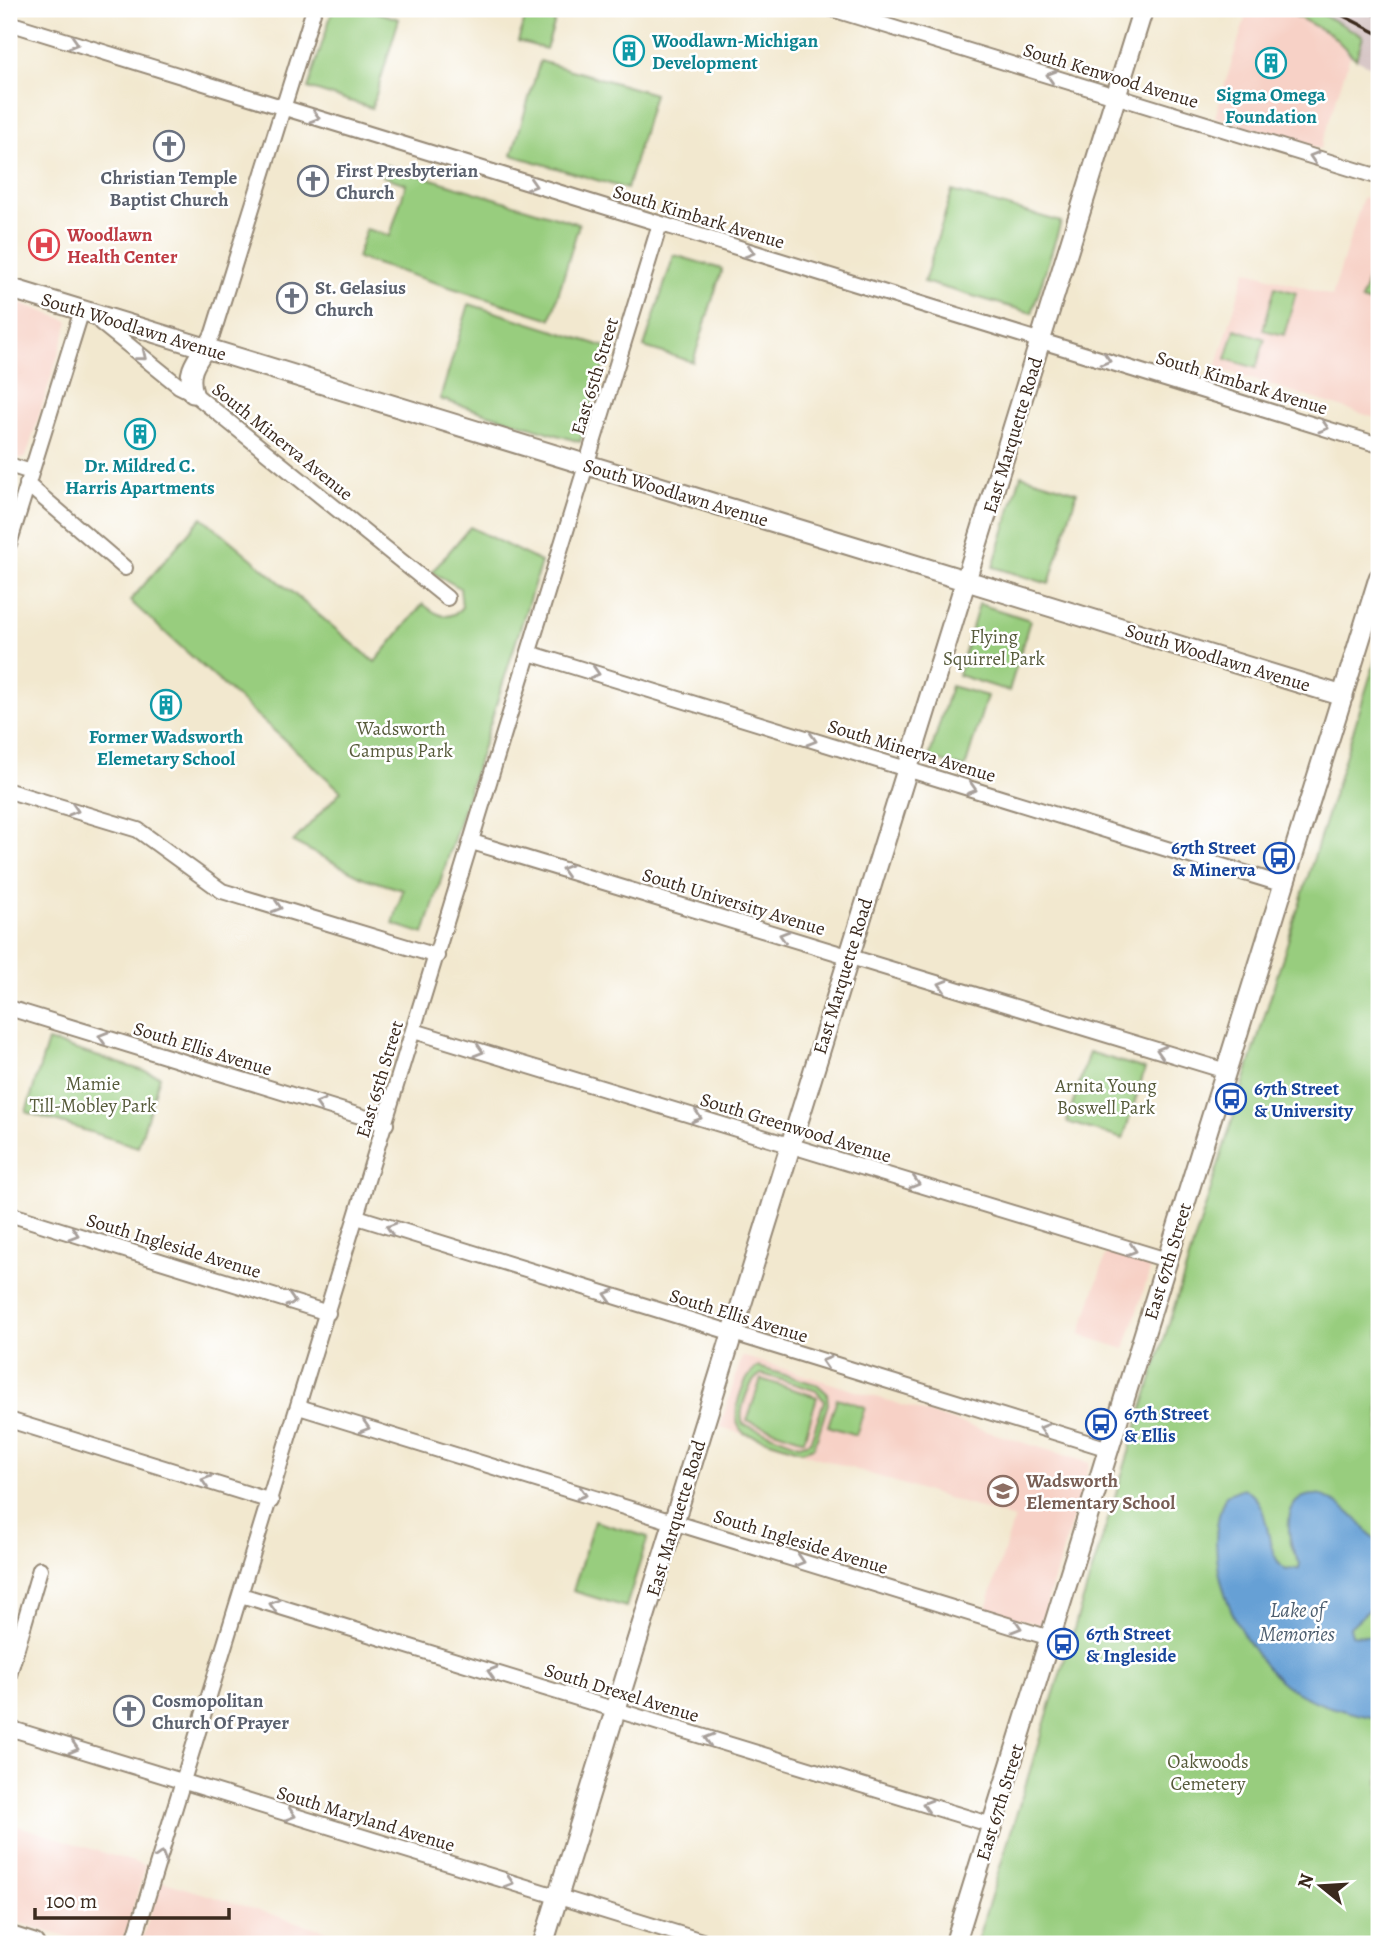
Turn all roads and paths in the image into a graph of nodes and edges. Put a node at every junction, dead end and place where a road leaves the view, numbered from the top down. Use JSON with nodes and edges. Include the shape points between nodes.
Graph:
{"nodes":[{"id":1,"x":314,"y":9,"type":"edge"},
{"id":2,"x":832,"y":9,"type":"edge"},
{"id":3,"x":1143,"y":9,"type":"edge"},
{"id":4,"x":9,"y":23,"type":"edge"},
{"id":5,"x":1116,"y":97,"type":"junction"},
{"id":6,"x":283,"y":107,"type":"junction"},
{"id":7,"x":1379,"y":177,"type":"edge"},
{"id":8,"x":660,"y":224,"type":"junction"},
{"id":9,"x":9,"y":288,"type":"edge"},
{"id":10,"x":88,"y":312,"type":"junction"},
{"id":11,"x":1041,"y":340,"type":"junction"},
{"id":12,"x":205,"y":348,"type":"junction"},
{"id":13,"x":193,"y":393,"type":"junction"},
{"id":14,"x":1379,"y":444,"type":"edge"},
{"id":15,"x":587,"y":464,"type":"junction"},
{"id":16,"x":9,"y":465,"type":"edge"},
{"id":17,"x":29,"y":478,"type":"junction"},
{"id":18,"x":9,"y":544,"type":"edge"},
{"id":19,"x":125,"y":568,"type":"dead end"},
{"id":20,"x":1379,"y":578,"type":"edge"},
{"id":21,"x":967,"y":580,"type":"junction"},
{"id":22,"x":447,"y":598,"type":"dead end"},
{"id":23,"x":529,"y":653,"type":"junction"},
{"id":24,"x":1343,"y":695,"type":"junction"},
{"id":25,"x":907,"y":769,"type":"junction"},
{"id":26,"x":9,"y":791,"type":"edge"},
{"id":27,"x":472,"y":842,"type":"junction"},
{"id":28,"x":1284,"y":885,"type":"junction"},
{"id":29,"x":437,"y":956,"type":"junction"},
{"id":30,"x":849,"y":956,"type":"junction"},
{"id":31,"x":9,"y":1008,"type":"edge"},
{"id":32,"x":414,"y":1031,"type":"junction"},
{"id":33,"x":1226,"y":1071,"type":"junction"},
{"id":34,"x":386,"y":1124,"type":"junction"},
{"id":35,"x":790,"y":1145,"type":"junction"},
{"id":36,"x":9,"y":1214,"type":"edge"},
{"id":37,"x":357,"y":1217,"type":"junction"},
{"id":38,"x":1167,"y":1260,"type":"junction"},
{"id":39,"x":328,"y":1312,"type":"junction"},
{"id":40,"x":732,"y":1333,"type":"junction"},
{"id":41,"x":299,"y":1407,"type":"junction"},
{"id":42,"x":9,"y":1420,"type":"edge"},
{"id":43,"x":1109,"y":1448,"type":"junction"},
{"id":44,"x":271,"y":1501,"type":"junction"},
{"id":45,"x":674,"y":1522,"type":"junction"},
{"id":46,"x":40,"y":1569,"type":"dead end"},
{"id":47,"x":242,"y":1595,"type":"junction"},
{"id":48,"x":1050,"y":1637,"type":"junction"},
{"id":49,"x":9,"y":1675,"type":"edge"},
{"id":50,"x":615,"y":1710,"type":"junction"},
{"id":51,"x":9,"y":1728,"type":"edge"},
{"id":52,"x":184,"y":1782,"type":"junction"},
{"id":53,"x":992,"y":1825,"type":"junction"},
{"id":54,"x":558,"y":1897,"type":"junction"},
{"id":55,"x":9,"y":1936,"type":"edge"},
{"id":56,"x":34,"y":1944,"type":"edge"},
{"id":57,"x":134,"y":1944,"type":"edge"},
{"id":58,"x":543,"y":1944,"type":"edge"},
{"id":59,"x":712,"y":1944,"type":"edge"},
{"id":60,"x":955,"y":1944,"type":"edge"}],
"edges":[{"from":1,"to":6,"type":"street"},
{"from":5,"to":2,"type":"street","name":"South Kenwood Avenue","one_way":true},
{"from":3,"to":5,"type":"street","name":"East Marquette Road"},
{"from":4,"to":6,"type":"street","name":"South Kimbark Avenue","one_way":true},
{"from":7,"to":5,"type":"street","name":"South Kenwood Avenue","one_way":true},
{"from":5,"to":11,"type":"street","name":"East Marquette Road"},
{"from":6,"to":8,"type":"street","name":"South Kimbark Avenue","one_way":true},
{"from":6,"to":12,"type":"street"},
{"from":8,"to":11,"type":"street","name":"South Kimbark Avenue","one_way":true},
{"from":8,"to":15,"type":"street","name":"East 65th Street"},
{"from":9,"to":10,"type":"street","name":"South Woodlawn Avenue"},
{"from":10,"to":12,"type":"street","name":"South Woodlawn Avenue"},
{"from":10,"to":13,"type":"street","name":"South Minerva Avenue","one_way":true},
{"from":10,"to":17,"type":"street"},
{"from":11,"to":14,"type":"street","name":"South Kimbark Avenue","one_way":true},
{"from":11,"to":21,"type":"street","name":"East Marquette Road"},
{"from":12,"to":13,"type":"street","via":[[192,366]]},
{"from":12,"to":15,"type":"street","name":"South Woodlawn Avenue"},
{"from":13,"to":22,"type":"street","name":"South Minerva Avenue"},
{"from":15,"to":21,"type":"street","name":"South Woodlawn Avenue"},
{"from":15,"to":23,"type":"street","name":"East 65th Street"},
{"from":16,"to":17,"type":"street"},
{"from":17,"to":18,"type":"street"},
{"from":17,"to":19,"type":"street"},
{"from":20,"to":24,"type":"street","name":"East 67th Street"},
{"from":21,"to":24,"type":"street","name":"South Woodlawn Avenue"},
{"from":21,"to":25,"type":"street","name":"East Marquette Road"},
{"from":23,"to":25,"type":"street","name":"South Minerva Avenue","one_way":true},
{"from":23,"to":27,"type":"street","name":"East 65th Street"},
{"from":24,"to":28,"type":"street","name":"East 67th Street"},
{"from":25,"to":28,"type":"street","name":"South Minerva Avenue","one_way":true},
{"from":25,"to":30,"type":"street","name":"East Marquette Road"},
{"from":26,"to":29,"type":"street","one_way":true,"via":[[138,830],[222,891]]},
{"from":27,"to":29,"type":"street","name":"East 65th Street"},
{"from":30,"to":27,"type":"street","name":"South University Avenue","one_way":true},
{"from":28,"to":33,"type":"street","name":"East 67th Street"},
{"from":29,"to":32,"type":"street","name":"East 65th Street"},
{"from":33,"to":30,"type":"street","name":"South University Avenue","one_way":true},
{"from":30,"to":35,"type":"street","name":"East Marquette Road"},
{"from":34,"to":31,"type":"street","name":"South Ellis Avenue","one_way":true},
{"from":32,"to":34,"type":"street","name":"East 65th Street"},
{"from":32,"to":35,"type":"street","name":"South Greenwood Avenue","one_way":true},
{"from":33,"to":38,"type":"street","name":"East 67th Street"},
{"from":34,"to":37,"type":"street","name":"East 65th Street"},
{"from":35,"to":38,"type":"street","name":"South Greenwood Avenue","one_way":true},
{"from":35,"to":40,"type":"street","name":"East Marquette Road"},
{"from":36,"to":39,"type":"street","name":"South Ingleside Avenue","one_way":true},
{"from":37,"to":39,"type":"street","name":"East 65th Street"},
{"from":40,"to":37,"type":"street","name":"South Ellis Avenue","one_way":true},
{"from":38,"to":43,"type":"street","name":"East 67th Street"},
{"from":39,"to":41,"type":"street","name":"East 65th Street"},
{"from":43,"to":40,"type":"street","name":"South Ellis Avenue","one_way":true},
{"from":40,"to":45,"type":"street","name":"East Marquette Road"},
{"from":41,"to":44,"type":"street","name":"East 65th Street"},
{"from":41,"to":45,"type":"street","name":"South Ingleside Avenue","one_way":true},
{"from":44,"to":42,"type":"street","one_way":true},
{"from":43,"to":48,"type":"street","name":"East 67th Street"},
{"from":44,"to":47,"type":"street","name":"East 65th Street"},
{"from":45,"to":48,"type":"street","name":"South Ingleside Avenue","one_way":true},
{"from":45,"to":50,"type":"street","name":"East Marquette Road"},
{"from":46,"to":49,"type":"street"},
{"from":50,"to":47,"type":"street","name":"South Drexel Avenue","one_way":true},
{"from":47,"to":52,"type":"street","name":"East 65th Street"},
{"from":48,"to":53,"type":"street","name":"East 67th Street"},
{"from":53,"to":50,"type":"street","name":"South Drexel Avenue","one_way":true},
{"from":50,"to":54,"type":"street","name":"East Marquette Road"},
{"from":51,"to":52,"type":"street","name":"South Maryland Avenue","one_way":true},
{"from":52,"to":54,"type":"street","name":"South Maryland Avenue","one_way":true},
{"from":57,"to":52,"type":"street","name":"East 65th Street","one_way":true},
{"from":53,"to":60,"type":"street","name":"East 67th Street"},
{"from":54,"to":58,"type":"street","name":"East Marquette Road"},
{"from":54,"to":59,"type":"street","name":"South Maryland Avenue"},
{"from":55,"to":56,"type":"street"}]}
